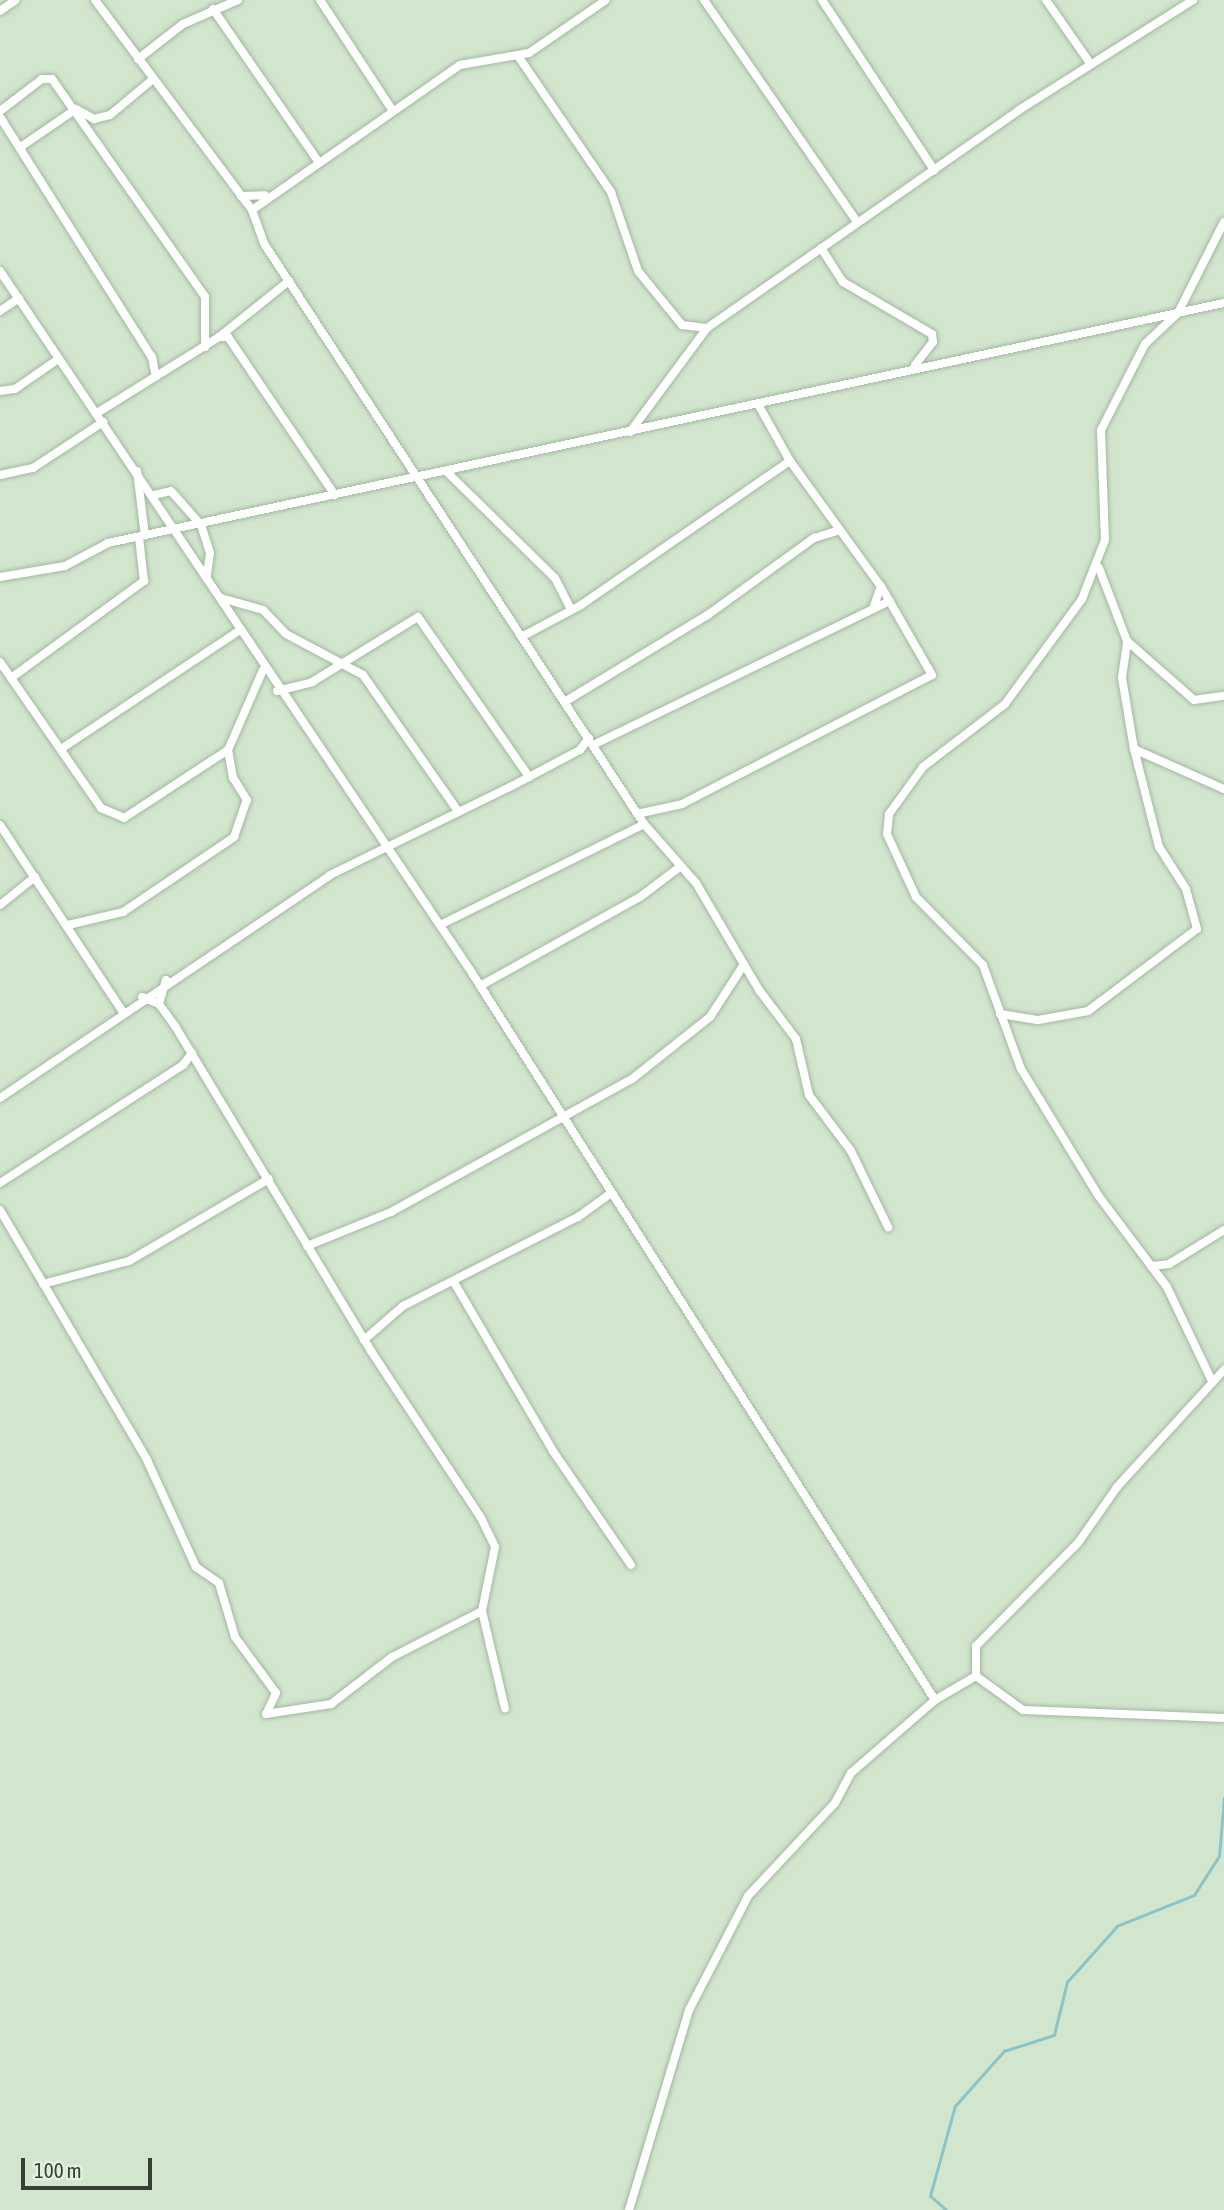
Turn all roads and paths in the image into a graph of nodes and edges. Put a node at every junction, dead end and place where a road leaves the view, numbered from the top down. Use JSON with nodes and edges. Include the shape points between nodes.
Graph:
{"nodes":[{"id":1,"x":16,"y":0,"type":"edge"},
{"id":2,"x":95,"y":0,"type":"edge"},
{"id":3,"x":238,"y":0,"type":"edge"},
{"id":4,"x":320,"y":0,"type":"edge"},
{"id":5,"x":606,"y":0,"type":"edge"},
{"id":6,"x":704,"y":0,"type":"edge"},
{"id":7,"x":822,"y":0,"type":"edge"},
{"id":8,"x":1046,"y":0,"type":"edge"},
{"id":9,"x":1193,"y":0,"type":"edge"},
{"id":10,"x":213,"y":9,"type":"junction"},
{"id":11,"x":0,"y":11,"type":"edge"},
{"id":12,"x":518,"y":56,"type":"junction"},
{"id":13,"x":138,"y":59,"type":"junction"},
{"id":14,"x":1090,"y":63,"type":"junction"},
{"id":15,"x":152,"y":80,"type":"junction"},
{"id":16,"x":76,"y":109,"type":"junction"},
{"id":17,"x":0,"y":111,"type":"edge"},
{"id":18,"x":393,"y":111,"type":"junction"},
{"id":19,"x":0,"y":117,"type":"edge"},
{"id":20,"x":22,"y":146,"type":"junction"},
{"id":21,"x":318,"y":161,"type":"junction"},
{"id":22,"x":934,"y":170,"type":"junction"},
{"id":23,"x":265,"y":195,"type":"junction"},
{"id":24,"x":241,"y":196,"type":"junction"},
{"id":25,"x":252,"y":210,"type":"junction"},
{"id":26,"x":857,"y":222,"type":"junction"},
{"id":27,"x":1224,"y":222,"type":"edge"},
{"id":28,"x":821,"y":248,"type":"junction"},
{"id":29,"x":0,"y":271,"type":"edge"},
{"id":30,"x":289,"y":281,"type":"junction"},
{"id":31,"x":19,"y":298,"type":"junction"},
{"id":32,"x":1224,"y":303,"type":"edge"},
{"id":33,"x":0,"y":311,"type":"edge"},
{"id":34,"x":1178,"y":313,"type":"junction"},
{"id":35,"x":707,"y":328,"type":"junction"},
{"id":36,"x":219,"y":337,"type":"junction"},
{"id":37,"x":205,"y":347,"type":"junction"},
{"id":38,"x":57,"y":360,"type":"junction"},
{"id":39,"x":915,"y":365,"type":"junction"},
{"id":40,"x":155,"y":373,"type":"junction"},
{"id":41,"x":4,"y":390,"type":"edge"},
{"id":42,"x":0,"y":399,"type":"edge"},
{"id":43,"x":759,"y":406,"type":"junction"},
{"id":44,"x":97,"y":413,"type":"junction"},
{"id":45,"x":103,"y":422,"type":"junction"},
{"id":46,"x":630,"y":432,"type":"junction"},
{"id":47,"x":790,"y":461,"type":"junction"},
{"id":48,"x":137,"y":471,"type":"junction"},
{"id":49,"x":447,"y":472,"type":"junction"},
{"id":50,"x":0,"y":475,"type":"edge"},
{"id":51,"x":420,"y":479,"type":"junction"},
{"id":52,"x":154,"y":495,"type":"junction"},
{"id":53,"x":335,"y":495,"type":"junction"},
{"id":54,"x":201,"y":525,"type":"junction"},
{"id":55,"x":179,"y":529,"type":"junction"},
{"id":56,"x":840,"y":530,"type":"junction"},
{"id":57,"x":142,"y":536,"type":"junction"},
{"id":58,"x":1099,"y":568,"type":"junction"},
{"id":59,"x":207,"y":575,"type":"junction"},
{"id":60,"x":0,"y":577,"type":"edge"},
{"id":61,"x":881,"y":586,"type":"junction"},
{"id":62,"x":220,"y":598,"type":"junction"},
{"id":63,"x":890,"y":601,"type":"junction"},
{"id":64,"x":874,"y":606,"type":"junction"},
{"id":65,"x":571,"y":610,"type":"junction"},
{"id":66,"x":240,"y":630,"type":"junction"},
{"id":67,"x":523,"y":636,"type":"junction"},
{"id":68,"x":1127,"y":641,"type":"junction"},
{"id":69,"x":0,"y":662,"type":"edge"},
{"id":70,"x":338,"y":663,"type":"junction"},
{"id":71,"x":263,"y":670,"type":"junction"},
{"id":72,"x":11,"y":678,"type":"junction"},
{"id":73,"x":277,"y":691,"type":"junction"},
{"id":74,"x":1224,"y":696,"type":"edge"},
{"id":75,"x":580,"y":698,"type":"junction"},
{"id":76,"x":566,"y":701,"type":"junction"},
{"id":77,"x":575,"y":714,"type":"junction"},
{"id":78,"x":593,"y":745,"type":"junction"},
{"id":79,"x":1134,"y":748,"type":"junction"},
{"id":80,"x":61,"y":749,"type":"junction"},
{"id":81,"x":228,"y":750,"type":"junction"},
{"id":82,"x":580,"y":750,"type":"junction"},
{"id":83,"x":529,"y":777,"type":"junction"},
{"id":84,"x":1224,"y":789,"type":"edge"},
{"id":85,"x":458,"y":811,"type":"junction"},
{"id":86,"x":637,"y":814,"type":"junction"},
{"id":87,"x":644,"y":824,"type":"junction"},
{"id":88,"x":0,"y":825,"type":"edge"},
{"id":89,"x":388,"y":849,"type":"junction"},
{"id":90,"x":681,"y":866,"type":"junction"},
{"id":91,"x":35,"y":877,"type":"junction"},
{"id":92,"x":0,"y":905,"type":"edge"},
{"id":93,"x":68,"y":925,"type":"junction"},
{"id":94,"x":440,"y":925,"type":"junction"},
{"id":95,"x":743,"y":966,"type":"junction"},
{"id":96,"x":166,"y":980,"type":"junction"},
{"id":97,"x":480,"y":986,"type":"junction"},
{"id":98,"x":142,"y":997,"type":"junction"},
{"id":99,"x":159,"y":1004,"type":"junction"},
{"id":100,"x":122,"y":1011,"type":"junction"},
{"id":101,"x":1000,"y":1014,"type":"junction"},
{"id":102,"x":191,"y":1053,"type":"junction"},
{"id":103,"x":0,"y":1098,"type":"edge"},
{"id":104,"x":562,"y":1117,"type":"junction"},
{"id":105,"x":269,"y":1179,"type":"junction"},
{"id":106,"x":0,"y":1183,"type":"edge"},
{"id":107,"x":611,"y":1193,"type":"junction"},
{"id":108,"x":0,"y":1210,"type":"edge"},
{"id":109,"x":888,"y":1227,"type":"dead end"},
{"id":110,"x":1224,"y":1230,"type":"edge"},
{"id":111,"x":307,"y":1246,"type":"junction"},
{"id":112,"x":1151,"y":1266,"type":"junction"},
{"id":113,"x":43,"y":1284,"type":"junction"},
{"id":114,"x":455,"y":1284,"type":"junction"},
{"id":115,"x":364,"y":1340,"type":"junction"},
{"id":116,"x":1224,"y":1370,"type":"edge"},
{"id":117,"x":1211,"y":1379,"type":"junction"},
{"id":118,"x":631,"y":1565,"type":"dead end"},
{"id":119,"x":482,"y":1611,"type":"junction"},
{"id":120,"x":976,"y":1676,"type":"junction"},
{"id":121,"x":935,"y":1700,"type":"junction"},
{"id":122,"x":505,"y":1708,"type":"dead end"},
{"id":123,"x":1224,"y":1718,"type":"edge"},
{"id":124,"x":629,"y":2210,"type":"edge"}],
"edges":[{"from":1,"to":11,"type":"street"},
{"from":2,"to":13,"type":"street"},
{"from":3,"to":10,"type":"street"},
{"from":4,"to":18,"type":"street"},
{"from":5,"to":12,"type":"street"},
{"from":6,"to":26,"type":"street"},
{"from":7,"to":22,"type":"street"},
{"from":8,"to":14,"type":"street"},
{"from":9,"to":14,"type":"street"},
{"from":10,"to":13,"type":"street"},
{"from":10,"to":21,"type":"street"},
{"from":12,"to":18,"type":"street","via":[[471,59]]},
{"from":12,"to":35,"type":"street","via":[[611,192],[638,271],[682,325]]},
{"from":13,"to":15,"type":"street"},
{"from":14,"to":22,"type":"street"},
{"from":15,"to":16,"type":"street","via":[[101,119]]},
{"from":15,"to":24,"type":"street"},
{"from":16,"to":17,"type":"street","via":[[48,76]]},
{"from":16,"to":20,"type":"street"},
{"from":16,"to":37,"type":"street","via":[[205,297]]},
{"from":18,"to":21,"type":"street"},
{"from":19,"to":20,"type":"street"},
{"from":20,"to":40,"type":"street"},
{"from":21,"to":23,"type":"street"},
{"from":22,"to":26,"type":"street"},
{"from":23,"to":24,"type":"street"},
{"from":23,"to":25,"type":"street"},
{"from":24,"to":25,"type":"street"},
{"from":25,"to":30,"type":"street"},
{"from":26,"to":28,"type":"street"},
{"from":27,"to":34,"type":"street"},
{"from":28,"to":35,"type":"street"},
{"from":28,"to":39,"type":"street","via":[[843,282],[932,334],[927,353]]},
{"from":29,"to":31,"type":"street"},
{"from":30,"to":36,"type":"street"},
{"from":30,"to":51,"type":"street"},
{"from":31,"to":33,"type":"street"},
{"from":31,"to":38,"type":"street"},
{"from":32,"to":34,"type":"street"},
{"from":34,"to":39,"type":"street"},
{"from":34,"to":58,"type":"street","via":[[1145,344],[1101,430],[1105,540]]},
{"from":35,"to":46,"type":"street"},
{"from":36,"to":37,"type":"street"},
{"from":36,"to":53,"type":"street","via":[[229,337]]},
{"from":37,"to":40,"type":"street"},
{"from":38,"to":41,"type":"street"},
{"from":38,"to":44,"type":"street"},
{"from":39,"to":43,"type":"street"},
{"from":40,"to":44,"type":"street"},
{"from":41,"to":42,"type":"street"},
{"from":43,"to":46,"type":"street"},
{"from":43,"to":47,"type":"street"},
{"from":44,"to":45,"type":"street"},
{"from":45,"to":48,"type":"street"},
{"from":45,"to":50,"type":"street","via":[[33,468]]},
{"from":46,"to":49,"type":"street"},
{"from":47,"to":56,"type":"street"},
{"from":47,"to":65,"type":"street"},
{"from":48,"to":52,"type":"street"},
{"from":48,"to":57,"type":"street"},
{"from":49,"to":51,"type":"street"},
{"from":49,"to":65,"type":"street","via":[[555,578]]},
{"from":51,"to":53,"type":"street"},
{"from":51,"to":67,"type":"street"},
{"from":52,"to":54,"type":"street","via":[[171,491]]},
{"from":52,"to":55,"type":"street"},
{"from":53,"to":54,"type":"street"},
{"from":54,"to":55,"type":"street"},
{"from":54,"to":59,"type":"street","via":[[210,553]]},
{"from":55,"to":57,"type":"street"},
{"from":55,"to":59,"type":"street"},
{"from":56,"to":61,"type":"street"},
{"from":56,"to":75,"type":"street","via":[[814,538]]},
{"from":57,"to":60,"type":"street","via":[[108,543],[65,566]]},
{"from":57,"to":72,"type":"street","via":[[144,581]]},
{"from":58,"to":68,"type":"street"},
{"from":58,"to":101,"type":"street","via":[[1006,704],[923,767],[889,814],[887,834],[916,897],[972,948]]},
{"from":59,"to":62,"type":"street"},
{"from":61,"to":63,"type":"street"},
{"from":61,"to":64,"type":"street"},
{"from":62,"to":66,"type":"street"},
{"from":62,"to":70,"type":"street","via":[[263,610],[286,635]]},
{"from":63,"to":64,"type":"street"},
{"from":63,"to":86,"type":"street","via":[[932,667],[925,683],[666,812]]},
{"from":64,"to":78,"type":"street"},
{"from":65,"to":67,"type":"street"},
{"from":66,"to":71,"type":"street"},
{"from":66,"to":80,"type":"street"},
{"from":67,"to":76,"type":"street"},
{"from":68,"to":74,"type":"street","via":[[1194,701]]},
{"from":68,"to":79,"type":"street","via":[[1122,678]]},
{"from":69,"to":72,"type":"street"},
{"from":70,"to":73,"type":"street","via":[[296,689]]},
{"from":70,"to":83,"type":"street","via":[[410,619],[423,619]]},
{"from":70,"to":85,"type":"street","via":[[363,675],[389,705]]},
{"from":71,"to":73,"type":"street"},
{"from":71,"to":81,"type":"street"},
{"from":72,"to":80,"type":"street"},
{"from":73,"to":89,"type":"street"},
{"from":75,"to":76,"type":"street"},
{"from":75,"to":77,"type":"street"},
{"from":76,"to":77,"type":"street"},
{"from":77,"to":78,"type":"street"},
{"from":78,"to":82,"type":"street"},
{"from":78,"to":82,"type":"street"},
{"from":78,"to":86,"type":"street"},
{"from":79,"to":84,"type":"street"},
{"from":79,"to":101,"type":"street","via":[[1159,847],[1186,889],[1197,929],[1088,1011],[1038,1020]]},
{"from":80,"to":81,"type":"street","via":[[101,808],[124,818]]},
{"from":81,"to":93,"type":"street","via":[[233,778],[247,800],[234,837],[123,912]]},
{"from":82,"to":83,"type":"street"},
{"from":83,"to":85,"type":"street"},
{"from":85,"to":89,"type":"street"},
{"from":86,"to":87,"type":"street"},
{"from":87,"to":90,"type":"street"},
{"from":87,"to":94,"type":"street"},
{"from":88,"to":91,"type":"street"},
{"from":89,"to":94,"type":"street"},
{"from":89,"to":96,"type":"street","via":[[330,874]]},
{"from":90,"to":95,"type":"street"},
{"from":90,"to":97,"type":"street","via":[[640,897]]},
{"from":91,"to":92,"type":"street"},
{"from":91,"to":93,"type":"street"},
{"from":93,"to":100,"type":"street"},
{"from":94,"to":97,"type":"street"},
{"from":95,"to":104,"type":"street","via":[[722,1001],[690,1034],[632,1079]]},
{"from":95,"to":109,"type":"street","via":[[796,1039],[809,1095],[851,1151]]},
{"from":96,"to":98,"type":"street"},
{"from":96,"to":99,"type":"street"},
{"from":97,"to":104,"type":"street"},
{"from":98,"to":99,"type":"street"},
{"from":98,"to":100,"type":"street"},
{"from":99,"to":102,"type":"street"},
{"from":100,"to":103,"type":"street"},
{"from":101,"to":112,"type":"street","via":[[1021,1069],[1059,1134]]},
{"from":102,"to":105,"type":"street"},
{"from":102,"to":106,"type":"street","via":[[183,1065]]},
{"from":104,"to":107,"type":"street"},
{"from":104,"to":111,"type":"street","via":[[391,1212]]},
{"from":105,"to":111,"type":"street"},
{"from":105,"to":113,"type":"street","via":[[129,1261]]},
{"from":107,"to":114,"type":"street"},
{"from":107,"to":121,"type":"street"},
{"from":108,"to":113,"type":"street"},
{"from":110,"to":112,"type":"street","via":[[1169,1264]]},
{"from":111,"to":115,"type":"street"},
{"from":112,"to":117,"type":"street"},
{"from":113,"to":119,"type":"street","via":[[147,1460],[196,1567],[219,1583],[234,1637],[276,1693],[266,1714],[331,1704],[393,1657]]},
{"from":114,"to":115,"type":"street","via":[[403,1306]]},
{"from":114,"to":118,"type":"street","via":[[553,1451]]},
{"from":115,"to":119,"type":"street","via":[[490,1536],[493,1564]]},
{"from":116,"to":117,"type":"street"},
{"from":117,"to":120,"type":"street","via":[[1078,1543],[976,1646]]},
{"from":119,"to":122,"type":"street"},
{"from":120,"to":121,"type":"street"},
{"from":120,"to":123,"type":"street","via":[[1023,1710]]},
{"from":121,"to":124,"type":"street","via":[[851,1773],[835,1803],[748,1896],[690,2010]]}]}
